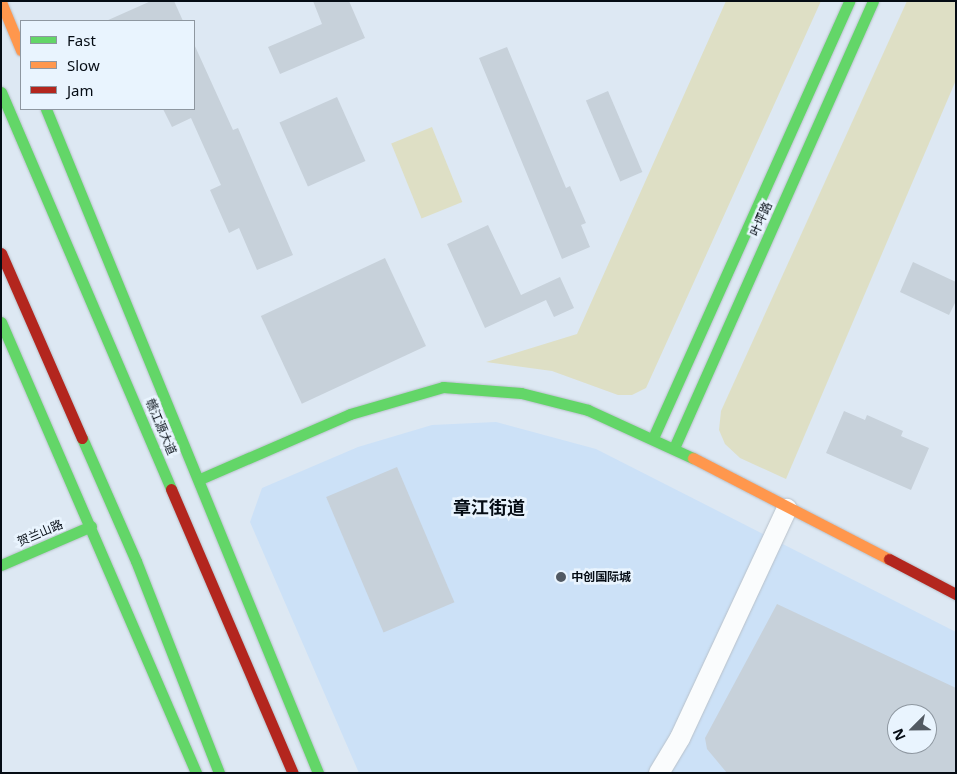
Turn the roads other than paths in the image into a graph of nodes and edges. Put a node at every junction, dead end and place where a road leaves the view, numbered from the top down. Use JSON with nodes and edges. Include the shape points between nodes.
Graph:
{"nodes":[{"id":1,"x":849,"y":1,"type":"edge"},
{"id":2,"x":873,"y":1,"type":"edge"},
{"id":3,"x":1,"y":2,"type":"edge"},
{"id":4,"x":20,"y":48,"type":"edge"},
{"id":5,"x":1,"y":92,"type":"edge"},
{"id":6,"x":46,"y":110,"type":"edge"},
{"id":7,"x":1,"y":253,"type":"edge"},
{"id":8,"x":1,"y":322,"type":"edge"},
{"id":9,"x":653,"y":438,"type":"junction"},
{"id":10,"x":674,"y":448,"type":"junction"},
{"id":11,"x":200,"y":480,"type":"junction"},
{"id":12,"x":787,"y":510,"type":"junction"},
{"id":13,"x":90,"y":526,"type":"junction"},
{"id":14,"x":1,"y":565,"type":"edge"},
{"id":15,"x":956,"y":594,"type":"edge"},
{"id":16,"x":318,"y":771,"type":"edge"},
{"id":17,"x":196,"y":773,"type":"edge"},
{"id":18,"x":219,"y":773,"type":"edge"},
{"id":19,"x":293,"y":773,"type":"edge"},
{"id":20,"x":659,"y":773,"type":"edge"}],
"edges":[{"from":1,"to":9,"type":"street","name":"叶坪路"},
{"from":2,"to":10,"type":"street","name":"叶坪路"},
{"from":3,"to":4,"type":"street"},
{"from":5,"to":19,"type":"street","name":"赣江源大道"},
{"from":6,"to":11,"type":"street"},
{"from":7,"to":18,"type":"street","via":[[136,561]]},
{"from":8,"to":13,"type":"street"},
{"from":9,"to":10,"type":"street"},
{"from":9,"to":11,"type":"street","via":[[588,410],[522,393],[443,387],[350,414]]},
{"from":10,"to":12,"type":"street"},
{"from":11,"to":16,"type":"street"},
{"from":12,"to":15,"type":"street"},
{"from":12,"to":20,"type":"street","via":[[680,738]]},
{"from":13,"to":14,"type":"street","name":"贺兰山路"},
{"from":13,"to":17,"type":"street"}]}
